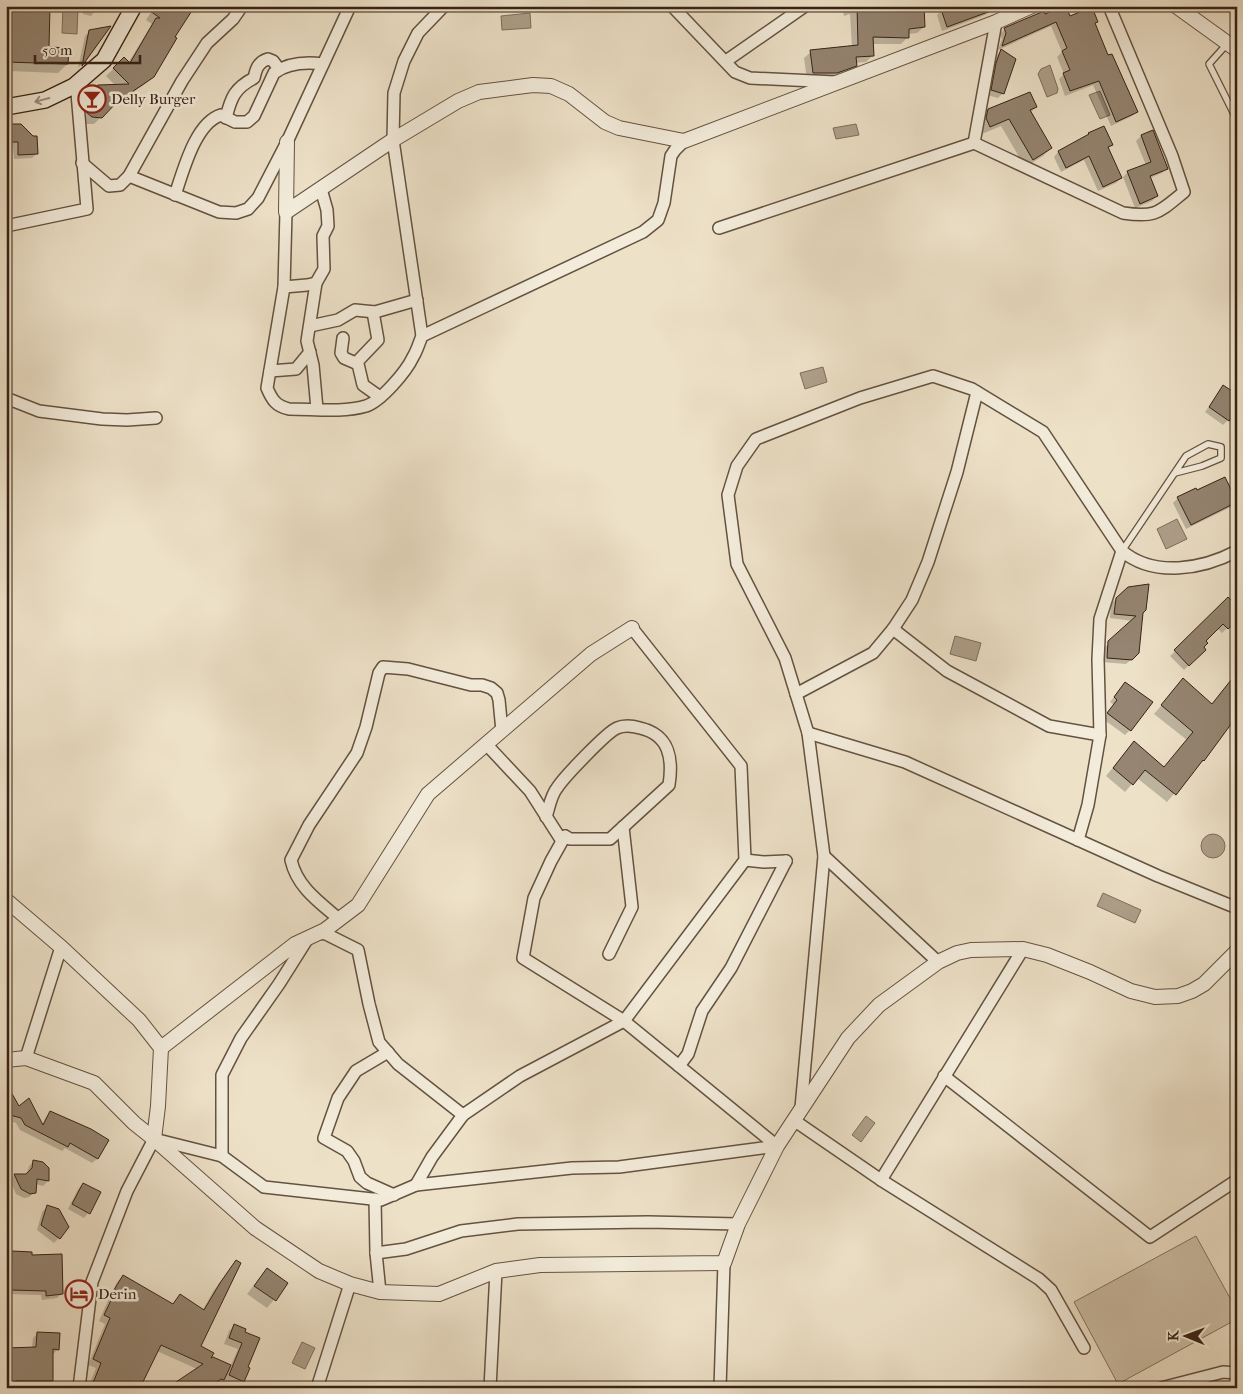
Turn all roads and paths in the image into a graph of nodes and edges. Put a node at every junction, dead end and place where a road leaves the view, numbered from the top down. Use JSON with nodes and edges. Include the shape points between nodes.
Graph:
{"nodes":[{"id":1,"x":134,"y":6,"type":"edge"},
{"id":2,"x":242,"y":6,"type":"edge"},
{"id":3,"x":350,"y":6,"type":"edge"},
{"id":4,"x":444,"y":6,"type":"edge"},
{"id":5,"x":672,"y":6,"type":"edge"},
{"id":6,"x":805,"y":6,"type":"edge"},
{"id":7,"x":1032,"y":6,"type":"edge"},
{"id":8,"x":1109,"y":6,"type":"edge"},
{"id":9,"x":1176,"y":6,"type":"edge"},
{"id":10,"x":996,"y":22,"type":"junction"},
{"id":11,"x":1232,"y":47,"type":"edge"},
{"id":12,"x":726,"y":61,"type":"junction"},
{"id":13,"x":323,"y":64,"type":"junction"},
{"id":14,"x":279,"y":70,"type":"junction"},
{"id":15,"x":840,"y":82,"type":"junction"},
{"id":16,"x":74,"y":86,"type":"junction"},
{"id":17,"x":6,"y":107,"type":"edge"},
{"id":18,"x":226,"y":118,"type":"junction"},
{"id":19,"x":1237,"y":120,"type":"edge"},
{"id":20,"x":393,"y":140,"type":"junction"},
{"id":21,"x":684,"y":141,"type":"junction"},
{"id":22,"x":287,"y":142,"type":"junction"},
{"id":23,"x":974,"y":143,"type":"junction"},
{"id":24,"x":82,"y":164,"type":"junction"},
{"id":25,"x":129,"y":176,"type":"junction"},
{"id":26,"x":321,"y":189,"type":"junction"},
{"id":27,"x":175,"y":195,"type":"junction"},
{"id":28,"x":286,"y":212,"type":"junction"},
{"id":29,"x":6,"y":226,"type":"edge"},
{"id":30,"x":719,"y":228,"type":"dead end"},
{"id":31,"x":316,"y":283,"type":"junction"},
{"id":32,"x":284,"y":287,"type":"junction"},
{"id":33,"x":417,"y":300,"type":"junction"},
{"id":34,"x":374,"y":312,"type":"junction"},
{"id":35,"x":310,"y":326,"type":"junction"},
{"id":36,"x":422,"y":336,"type":"junction"},
{"id":37,"x":343,"y":338,"type":"dead end"},
{"id":38,"x":310,"y":352,"type":"junction"},
{"id":39,"x":356,"y":363,"type":"junction"},
{"id":40,"x":270,"y":371,"type":"junction"},
{"id":41,"x":977,"y":392,"type":"junction"},
{"id":42,"x":380,"y":397,"type":"junction"},
{"id":43,"x":6,"y":398,"type":"edge"},
{"id":44,"x":317,"y":409,"type":"junction"},
{"id":45,"x":156,"y":418,"type":"dead end"},
{"id":46,"x":1175,"y":473,"type":"junction"},
{"id":47,"x":1122,"y":551,"type":"junction"},
{"id":48,"x":1237,"y":551,"type":"edge"},
{"id":49,"x":632,"y":628,"type":"joint"},
{"id":50,"x":893,"y":629,"type":"junction"},
{"id":51,"x":796,"y":694,"type":"junction"},
{"id":52,"x":502,"y":731,"type":"junction"},
{"id":53,"x":808,"y":733,"type":"junction"},
{"id":54,"x":1100,"y":735,"type":"junction"},
{"id":55,"x":486,"y":744,"type":"junction"},
{"id":56,"x":546,"y":817,"type":"junction"},
{"id":57,"x":624,"y":827,"type":"junction"},
{"id":58,"x":565,"y":836,"type":"junction"},
{"id":59,"x":1078,"y":840,"type":"junction"},
{"id":60,"x":824,"y":856,"type":"junction"},
{"id":61,"x":745,"y":860,"type":"junction"},
{"id":62,"x":6,"y":900,"type":"edge"},
{"id":63,"x":1237,"y":908,"type":"edge"},
{"id":64,"x":339,"y":920,"type":"junction"},
{"id":65,"x":314,"y":936,"type":"junction"},
{"id":66,"x":61,"y":947,"type":"junction"},
{"id":67,"x":1023,"y":949,"type":"junction"},
{"id":68,"x":1237,"y":951,"type":"edge"},
{"id":69,"x":608,"y":954,"type":"dead end"},
{"id":70,"x":938,"y":962,"type":"junction"},
{"id":71,"x":624,"y":1021,"type":"junction"},
{"id":72,"x":161,"y":1048,"type":"junction"},
{"id":73,"x":388,"y":1052,"type":"junction"},
{"id":74,"x":26,"y":1058,"type":"junction"},
{"id":75,"x":6,"y":1060,"type":"edge"},
{"id":76,"x":679,"y":1066,"type":"junction"},
{"id":77,"x":944,"y":1076,"type":"junction"},
{"id":78,"x":463,"y":1115,"type":"junction"},
{"id":79,"x":798,"y":1116,"type":"junction"},
{"id":80,"x":154,"y":1139,"type":"junction"},
{"id":81,"x":778,"y":1146,"type":"junction"},
{"id":82,"x":222,"y":1156,"type":"junction"},
{"id":83,"x":881,"y":1180,"type":"junction"},
{"id":84,"x":1237,"y":1180,"type":"edge"},
{"id":85,"x":416,"y":1185,"type":"junction"},
{"id":86,"x":394,"y":1195,"type":"junction"},
{"id":87,"x":375,"y":1200,"type":"junction"},
{"id":88,"x":738,"y":1224,"type":"junction"},
{"id":89,"x":376,"y":1253,"type":"junction"},
{"id":90,"x":724,"y":1263,"type":"junction"},
{"id":91,"x":496,"y":1271,"type":"junction"},
{"id":92,"x":350,"y":1284,"type":"junction"},
{"id":93,"x":380,"y":1292,"type":"junction"},
{"id":94,"x":1084,"y":1348,"type":"dead end"},
{"id":95,"x":1237,"y":1373,"type":"edge"},
{"id":96,"x":79,"y":1388,"type":"edge"},
{"id":97,"x":317,"y":1388,"type":"edge"},
{"id":98,"x":490,"y":1388,"type":"edge"},
{"id":99,"x":720,"y":1388,"type":"edge"},
{"id":100,"x":1161,"y":1388,"type":"edge"}],
"edges":[{"from":1,"to":16,"type":"main road","via":[[104,60]]},
{"from":2,"to":25,"type":"street","via":[[207,43]]},
{"from":3,"to":13,"type":"street"},
{"from":4,"to":20,"type":"street","via":[[418,33],[404,60],[394,93]]},
{"from":5,"to":12,"type":"street"},
{"from":6,"to":12,"type":"street"},
{"from":7,"to":10,"type":"street"},
{"from":8,"to":23,"type":"street","via":[[1184,192],[1159,212],[1141,216],[1123,213]]},
{"from":9,"to":11,"type":"street"},
{"from":10,"to":15,"type":"street"},
{"from":10,"to":23,"type":"street"},
{"from":11,"to":19,"type":"lane","via":[[1209,64]]},
{"from":12,"to":15,"type":"street","via":[[736,72],[750,78]]},
{"from":13,"to":14,"type":"street","via":[[305,62]]},
{"from":13,"to":22,"type":"street"},
{"from":14,"to":18,"type":"street","via":[[274,73],[254,116],[246,122]]},
{"from":14,"to":18,"type":"street","via":[[273,61],[262,60],[254,78],[234,93]]},
{"from":15,"to":21,"type":"street"},
{"from":16,"to":17,"type":"main road","one_way":true,"via":[[45,100]]},
{"from":16,"to":24,"type":"street"},
{"from":18,"to":27,"type":"street","via":[[221,115],[214,117],[204,126]]},
{"from":20,"to":21,"type":"street","via":[[479,92],[533,85],[551,86],[569,94],[605,122],[619,128]]},
{"from":20,"to":26,"type":"street"},
{"from":20,"to":33,"type":"street"},
{"from":21,"to":36,"type":"street","via":[[671,156],[658,220],[643,232]]},
{"from":22,"to":27,"type":"street","via":[[258,198],[248,208],[236,213],[219,212]]},
{"from":22,"to":28,"type":"street"},
{"from":23,"to":30,"type":"street"},
{"from":24,"to":25,"type":"street","via":[[109,186],[120,185]]},
{"from":24,"to":29,"type":"street","via":[[87,209]]},
{"from":25,"to":27,"type":"street"},
{"from":26,"to":28,"type":"street"},
{"from":26,"to":31,"type":"street","via":[[328,226],[323,236],[324,269]]},
{"from":28,"to":32,"type":"street"},
{"from":31,"to":32,"type":"street"},
{"from":31,"to":35,"type":"street"},
{"from":32,"to":40,"type":"street"},
{"from":33,"to":34,"type":"street"},
{"from":33,"to":36,"type":"street"},
{"from":34,"to":35,"type":"street","via":[[355,310],[338,320]]},
{"from":34,"to":39,"type":"street","via":[[378,340]]},
{"from":35,"to":38,"type":"street","via":[[307,341]]},
{"from":36,"to":42,"type":"street","via":[[413,358]]},
{"from":37,"to":39,"type":"street","via":[[344,358]]},
{"from":38,"to":40,"type":"street","via":[[296,369]]},
{"from":38,"to":44,"type":"street"},
{"from":39,"to":42,"type":"street","via":[[363,386]]},
{"from":40,"to":44,"type":"street","via":[[267,388],[279,407]]},
{"from":41,"to":47,"type":"street","via":[[1043,432]]},
{"from":41,"to":50,"type":"street","via":[[957,472],[928,562],[912,600]]},
{"from":41,"to":51,"type":"street","via":[[932,376],[860,398],[756,439],[737,466],[728,495],[737,564],[785,658]]},
{"from":42,"to":44,"type":"street","via":[[367,406],[352,409]]},
{"from":43,"to":45,"type":"street","via":[[39,411],[126,420]]},
{"from":46,"to":46,"type":"lane","via":[[1186,456],[1208,444],[1221,447],[1221,458]]},
{"from":46,"to":47,"type":"lane"},
{"from":47,"to":48,"type":"street","via":[[1130,558],[1148,564],[1176,567],[1199,566]]},
{"from":47,"to":54,"type":"street","via":[[1100,619]]},
{"from":49,"to":52,"type":"street","via":[[591,654]]},
{"from":49,"to":61,"type":"street","via":[[741,766]]},
{"from":50,"to":51,"type":"street","via":[[872,653]]},
{"from":50,"to":54,"type":"street","via":[[947,671],[1049,726]]},
{"from":51,"to":53,"type":"street"},
{"from":52,"to":55,"type":"street"},
{"from":52,"to":64,"type":"street","via":[[499,700],[497,693],[490,688],[383,666],[378,673],[357,753],[309,825],[291,860],[298,881]]},
{"from":53,"to":59,"type":"street","via":[[905,762]]},
{"from":53,"to":60,"type":"street"},
{"from":54,"to":59,"type":"street","via":[[1088,805]]},
{"from":55,"to":56,"type":"street","via":[[530,791]]},
{"from":55,"to":64,"type":"street","via":[[428,794],[358,904]]},
{"from":56,"to":57,"type":"street","via":[[556,789],[587,756],[618,728],[632,726],[659,736],[671,760],[671,772],[669,786]]},
{"from":56,"to":58,"type":"street","via":[[560,838]]},
{"from":57,"to":58,"type":"street","via":[[610,840],[570,840]]},
{"from":57,"to":69,"type":"street","via":[[632,907]]},
{"from":58,"to":71,"type":"street","via":[[534,898],[523,958]]},
{"from":59,"to":63,"type":"street"},
{"from":60,"to":70,"type":"street"},
{"from":60,"to":79,"type":"street"},
{"from":61,"to":71,"type":"street"},
{"from":61,"to":76,"type":"street","via":[[786,861],[731,968],[702,1011],[688,1054]]},
{"from":62,"to":66,"type":"street"},
{"from":64,"to":65,"type":"street"},
{"from":65,"to":72,"type":"street","via":[[295,944]]},
{"from":65,"to":73,"type":"street","via":[[326,934],[358,950],[379,1042]]},
{"from":65,"to":82,"type":"street","via":[[241,1038],[222,1074]]},
{"from":66,"to":72,"type":"street","via":[[139,1020]]},
{"from":66,"to":74,"type":"street"},
{"from":67,"to":68,"type":"street","via":[[1047,955],[1155,998],[1192,991],[1204,984]]},
{"from":67,"to":70,"type":"street","via":[[970,950]]},
{"from":67,"to":77,"type":"street"},
{"from":70,"to":79,"type":"street","via":[[879,1005],[848,1038]]},
{"from":71,"to":76,"type":"street"},
{"from":71,"to":78,"type":"street","via":[[520,1076]]},
{"from":72,"to":80,"type":"street"},
{"from":73,"to":78,"type":"street","via":[[398,1064]]},
{"from":73,"to":86,"type":"street","via":[[356,1070],[338,1098],[324,1138],[347,1151],[360,1177],[367,1183]]},
{"from":74,"to":75,"type":"street"},
{"from":74,"to":80,"type":"street","via":[[94,1083]]},
{"from":76,"to":81,"type":"street"},
{"from":77,"to":83,"type":"street"},
{"from":77,"to":84,"type":"street","via":[[1150,1237]]},
{"from":78,"to":85,"type":"street"},
{"from":79,"to":81,"type":"street"},
{"from":79,"to":83,"type":"street"},
{"from":80,"to":82,"type":"street"},
{"from":80,"to":92,"type":"street","via":[[255,1228],[319,1271]]},
{"from":80,"to":96,"type":"street","via":[[127,1191],[92,1282]]},
{"from":81,"to":85,"type":"street","via":[[619,1167],[572,1168]]},
{"from":81,"to":88,"type":"street"},
{"from":82,"to":87,"type":"street","via":[[264,1187]]},
{"from":83,"to":94,"type":"street","via":[[1039,1279],[1051,1290]]},
{"from":85,"to":86,"type":"street"},
{"from":86,"to":87,"type":"street"},
{"from":87,"to":89,"type":"street"},
{"from":88,"to":89,"type":"street","via":[[518,1224],[461,1230],[406,1249]]},
{"from":88,"to":90,"type":"street"},
{"from":89,"to":93,"type":"street"},
{"from":90,"to":91,"type":"street","via":[[540,1265]]},
{"from":90,"to":99,"type":"street"},
{"from":91,"to":93,"type":"street","via":[[439,1294]]},
{"from":91,"to":98,"type":"street"},
{"from":92,"to":93,"type":"street"},
{"from":92,"to":97,"type":"street"},
{"from":95,"to":100,"type":"street","via":[[1223,1372]]}]}
